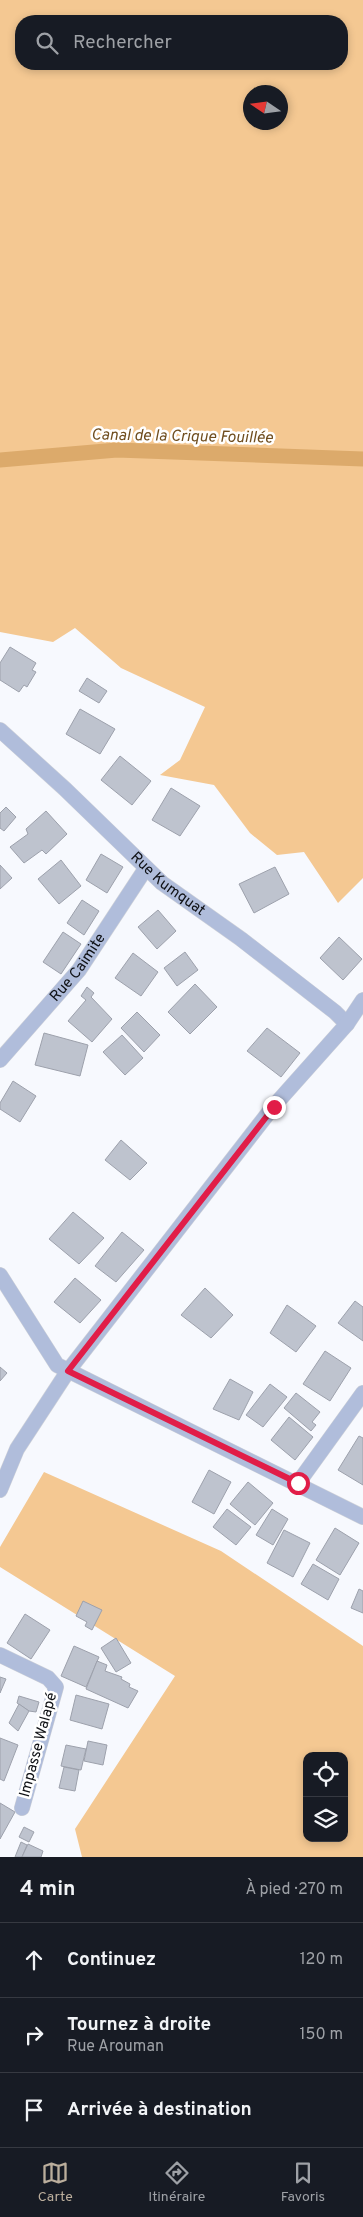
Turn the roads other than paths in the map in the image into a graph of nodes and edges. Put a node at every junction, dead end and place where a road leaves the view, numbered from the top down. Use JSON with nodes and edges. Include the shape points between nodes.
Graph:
{"nodes":[{"id":1,"x":0,"y":730,"type":"edge"},
{"id":2,"x":146,"y":868,"type":"junction"},
{"id":3,"x":363,"y":1000,"type":"edge"},
{"id":4,"x":347,"y":1024,"type":"junction"},
{"id":5,"x":0,"y":1060,"type":"edge"},
{"id":6,"x":0,"y":1275,"type":"edge"},
{"id":7,"x":68,"y":1371,"type":"junction"},
{"id":8,"x":363,"y":1393,"type":"edge"},
{"id":9,"x":298,"y":1483,"type":"junction"},
{"id":10,"x":0,"y":1490,"type":"edge"},
{"id":11,"x":363,"y":1517,"type":"edge"},
{"id":12,"x":0,"y":1655,"type":"edge"},
{"id":13,"x":22,"y":1808,"type":"dead end"}],
"edges":[{"from":1,"to":2,"type":"street","name":"Rue Kumquat"},
{"from":2,"to":4,"type":"street","name":"Rue Kumquat"},
{"from":2,"to":5,"type":"street","name":"Rue Caimite","via":[[79,970]]},
{"from":3,"to":4,"type":"street"},
{"from":4,"to":7,"type":"street","via":[[274,1107]]},
{"from":6,"to":7,"type":"street","via":[[57,1365]]},
{"from":7,"to":9,"type":"street"},
{"from":7,"to":10,"type":"street","via":[[17,1449]]},
{"from":8,"to":9,"type":"street"},
{"from":9,"to":11,"type":"street"},
{"from":12,"to":13,"type":"street","name":"Impasse Walapé","via":[[48,1678],[56,1688]]}]}
